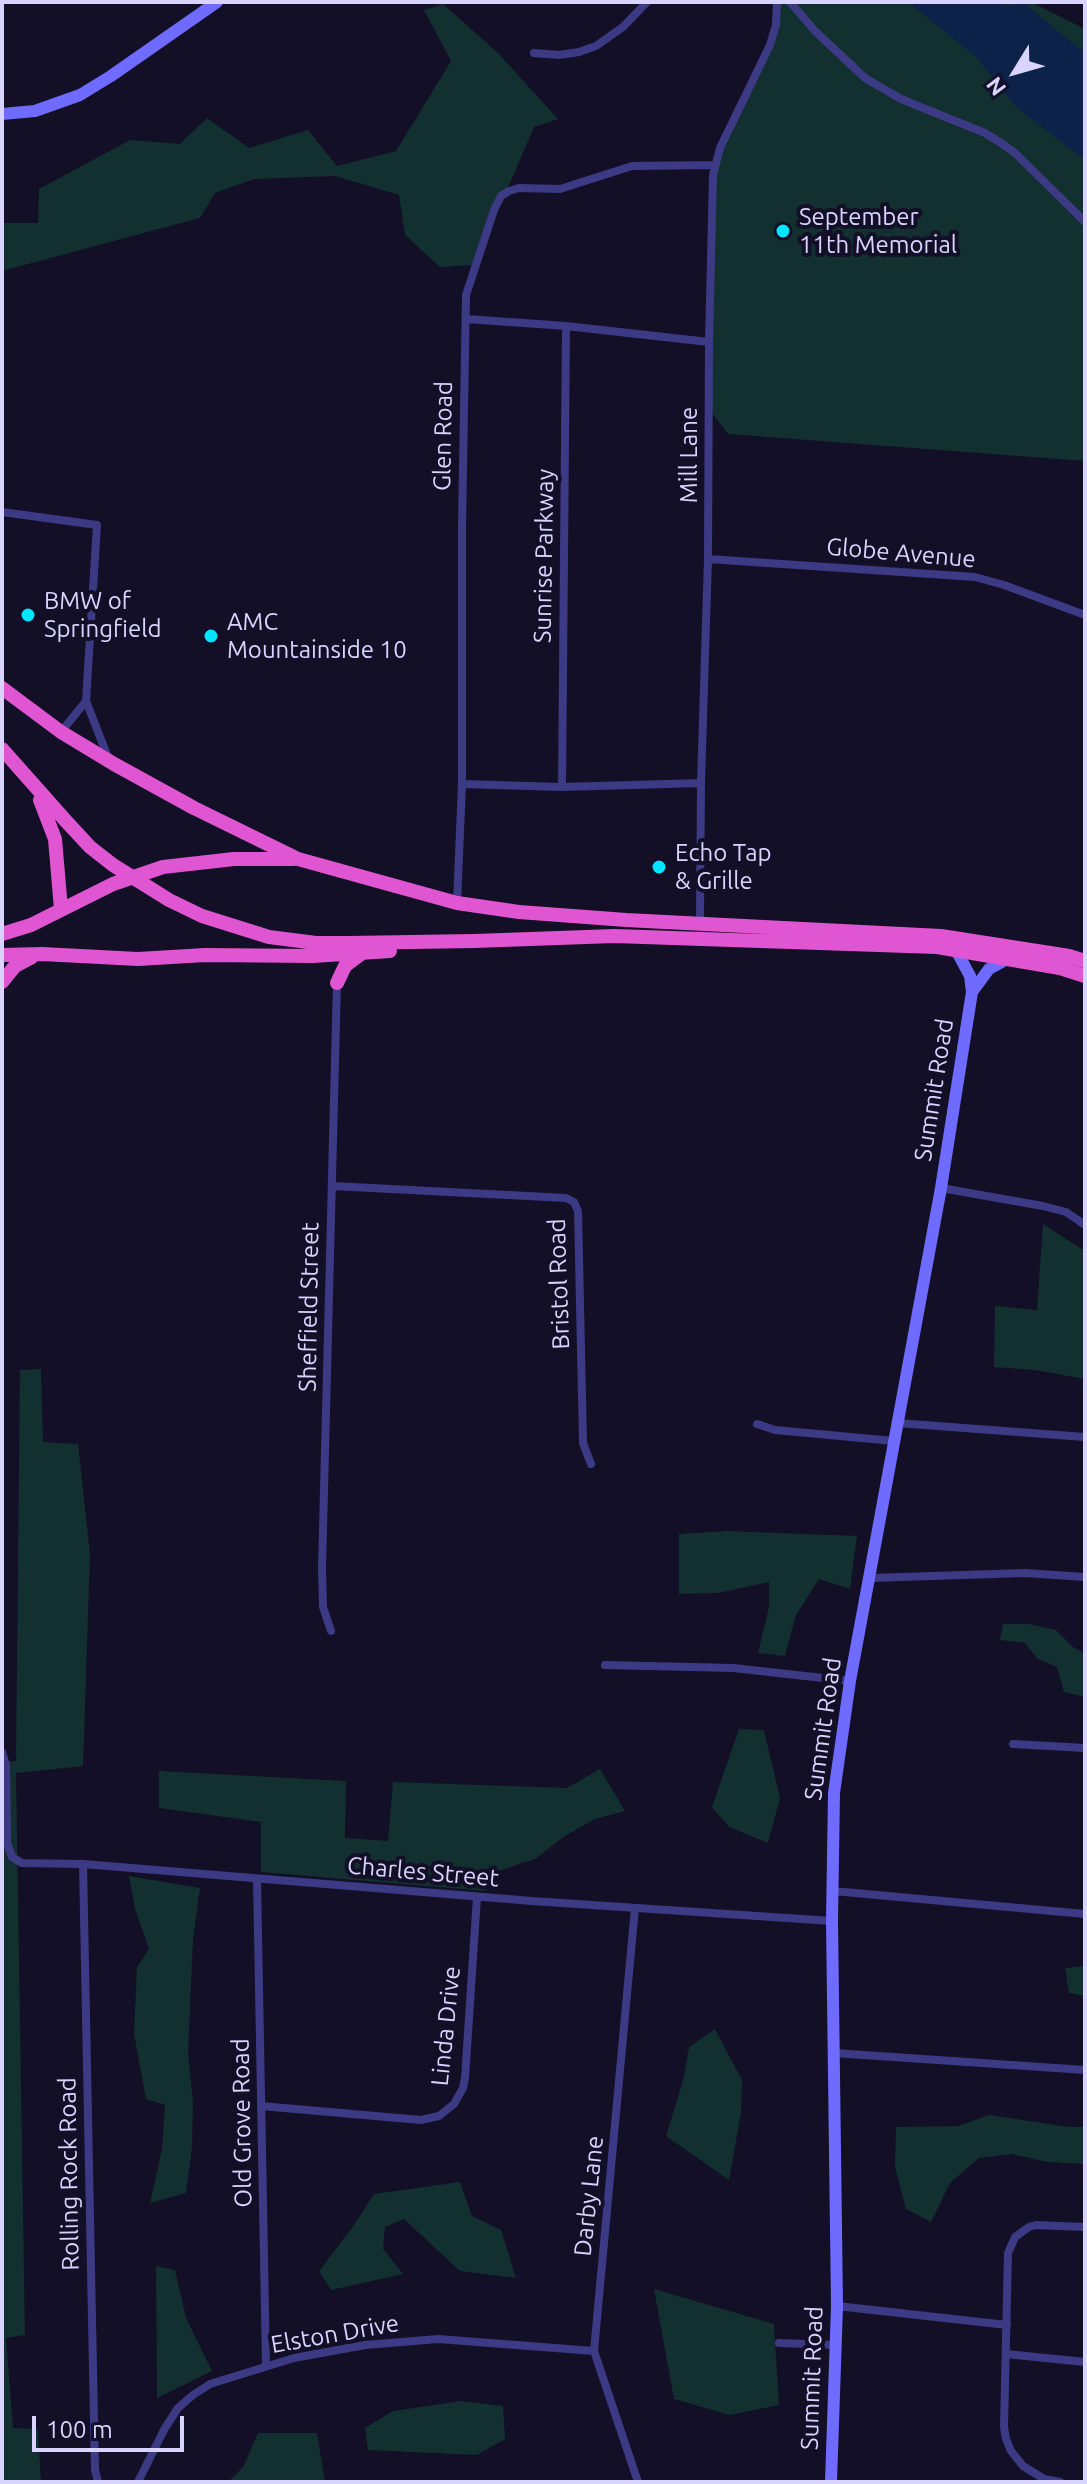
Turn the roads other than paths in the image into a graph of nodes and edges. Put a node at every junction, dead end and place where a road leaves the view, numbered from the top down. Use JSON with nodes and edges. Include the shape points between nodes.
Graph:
{"nodes":[{"id":1,"x":217,"y":2,"type":"edge"},
{"id":2,"x":647,"y":2,"type":"edge"},
{"id":3,"x":777,"y":2,"type":"edge"},
{"id":4,"x":790,"y":2,"type":"edge"},
{"id":5,"x":534,"y":53,"type":"dead end"},
{"id":6,"x":2,"y":114,"type":"edge"},
{"id":7,"x":715,"y":165,"type":"junction"},
{"id":8,"x":1085,"y":222,"type":"edge"},
{"id":9,"x":466,"y":319,"type":"junction"},
{"id":10,"x":566,"y":326,"type":"junction"},
{"id":11,"x":709,"y":342,"type":"junction"},
{"id":12,"x":2,"y":512,"type":"edge"},
{"id":13,"x":708,"y":559,"type":"junction"},
{"id":14,"x":1085,"y":615,"type":"edge"},
{"id":15,"x":2,"y":688,"type":"edge"},
{"id":16,"x":86,"y":701,"type":"junction"},
{"id":17,"x":61,"y":732,"type":"junction"},
{"id":18,"x":2,"y":749,"type":"edge"},
{"id":19,"x":109,"y":761,"type":"junction"},
{"id":20,"x":30,"y":782,"type":"junction"},
{"id":21,"x":701,"y":783,"type":"junction"},
{"id":22,"x":462,"y":784,"type":"junction"},
{"id":23,"x":562,"y":787,"type":"junction"},
{"id":24,"x":298,"y":859,"type":"junction"},
{"id":25,"x":457,"y":903,"type":"junction"},
{"id":26,"x":61,"y":909,"type":"junction"},
{"id":27,"x":700,"y":922,"type":"junction"},
{"id":28,"x":2,"y":936,"type":"edge"},
{"id":29,"x":474,"y":941,"type":"junction"},
{"id":30,"x":956,"y":950,"type":"junction"},
{"id":31,"x":42,"y":954,"type":"junction"},
{"id":32,"x":362,"y":954,"type":"junction"},
{"id":33,"x":2,"y":955,"type":"edge"},
{"id":34,"x":313,"y":956,"type":"junction"},
{"id":35,"x":1007,"y":959,"type":"junction"},
{"id":36,"x":1085,"y":961,"type":"edge"},
{"id":37,"x":1085,"y":976,"type":"edge"},
{"id":38,"x":2,"y":982,"type":"edge"},
{"id":39,"x":337,"y":983,"type":"junction"},
{"id":40,"x":972,"y":992,"type":"junction"},
{"id":41,"x":332,"y":1186,"type":"junction"},
{"id":42,"x":941,"y":1188,"type":"junction"},
{"id":43,"x":1085,"y":1225,"type":"edge"},
{"id":44,"x":897,"y":1423,"type":"junction"},
{"id":45,"x":757,"y":1424,"type":"dead end"},
{"id":46,"x":1085,"y":1437,"type":"edge"},
{"id":47,"x":894,"y":1441,"type":"junction"},
{"id":48,"x":591,"y":1464,"type":"dead end"},
{"id":49,"x":1085,"y":1577,"type":"edge"},
{"id":50,"x":870,"y":1578,"type":"junction"},
{"id":51,"x":331,"y":1631,"type":"dead end"},
{"id":52,"x":605,"y":1665,"type":"dead end"},
{"id":53,"x":850,"y":1681,"type":"junction"},
{"id":54,"x":1013,"y":1744,"type":"dead end"},
{"id":55,"x":1085,"y":1748,"type":"edge"},
{"id":56,"x":2,"y":1752,"type":"edge"},
{"id":57,"x":83,"y":1864,"type":"junction"},
{"id":58,"x":257,"y":1879,"type":"junction"},
{"id":59,"x":833,"y":1891,"type":"junction"},
{"id":60,"x":477,"y":1897,"type":"junction"},
{"id":61,"x":635,"y":1908,"type":"junction"},
{"id":62,"x":1085,"y":1914,"type":"edge"},
{"id":63,"x":832,"y":1921,"type":"junction"},
{"id":64,"x":834,"y":2053,"type":"junction"},
{"id":65,"x":1085,"y":2070,"type":"edge"},
{"id":66,"x":261,"y":2106,"type":"junction"},
{"id":67,"x":1085,"y":2227,"type":"edge"},
{"id":68,"x":837,"y":2306,"type":"junction"},
{"id":69,"x":1007,"y":2325,"type":"junction"},
{"id":70,"x":779,"y":2343,"type":"dead end"},
{"id":71,"x":836,"y":2345,"type":"junction"},
{"id":72,"x":594,"y":2351,"type":"junction"},
{"id":73,"x":1006,"y":2354,"type":"junction"},
{"id":74,"x":1085,"y":2362,"type":"edge"},
{"id":75,"x":266,"y":2366,"type":"junction"},
{"id":76,"x":98,"y":2482,"type":"edge"},
{"id":77,"x":138,"y":2482,"type":"edge"},
{"id":78,"x":638,"y":2482,"type":"edge"},
{"id":79,"x":831,"y":2482,"type":"edge"},
{"id":80,"x":1060,"y":2482,"type":"edge"}],
"edges":[{"from":1,"to":6,"type":"main road","via":[[80,95],[43,109]]},
{"from":2,"to":5,"type":"street","via":[[596,46],[559,55]]},
{"from":3,"to":7,"type":"street","name":"Mill Lane","via":[[770,45]]},
{"from":4,"to":8,"type":"street","via":[[865,78],[1001,143]]},
{"from":7,"to":9,"type":"street","name":"Glen Road","via":[[632,166],[560,189],[509,191],[494,210],[466,295]]},
{"from":7,"to":11,"type":"street","name":"Mill Lane"},
{"from":9,"to":10,"type":"street"},
{"from":9,"to":22,"type":"street","name":"Glen Road"},
{"from":10,"to":11,"type":"street"},
{"from":10,"to":23,"type":"street","name":"Sunrise Parkway"},
{"from":11,"to":13,"type":"street","name":"Mill Lane"},
{"from":12,"to":16,"type":"street","via":[[97,525]]},
{"from":13,"to":14,"type":"street","name":"Globe Avenue","via":[[975,577]]},
{"from":13,"to":21,"type":"street","name":"Mill Lane"},
{"from":15,"to":17,"type":"highway"},
{"from":16,"to":17,"type":"street"},
{"from":16,"to":19,"type":"street"},
{"from":17,"to":19,"type":"highway"},
{"from":18,"to":20,"type":"highway"},
{"from":19,"to":24,"type":"highway"},
{"from":20,"to":26,"type":"highway","via":[[55,839]]},
{"from":20,"to":29,"type":"highway","via":[[113,865],[202,916],[269,937],[316,943]]},
{"from":21,"to":23,"type":"street"},
{"from":21,"to":27,"type":"street","name":"Mill Lane"},
{"from":22,"to":23,"type":"street"},
{"from":22,"to":25,"type":"street","name":"Glen Road"},
{"from":24,"to":25,"type":"highway"},
{"from":24,"to":26,"type":"highway","via":[[163,867]]},
{"from":25,"to":27,"type":"highway","via":[[519,912]]},
{"from":26,"to":28,"type":"highway"},
{"from":27,"to":36,"type":"highway","via":[[941,936]]},
{"from":29,"to":30,"type":"highway","via":[[614,936]]},
{"from":29,"to":32,"type":"highway"},
{"from":30,"to":35,"type":"highway"},
{"from":30,"to":40,"type":"main road","name":"Summit Road"},
{"from":31,"to":33,"type":"highway"},
{"from":31,"to":34,"type":"highway","via":[[138,959]]},
{"from":31,"to":38,"type":"highway","via":[[15,966]]},
{"from":32,"to":34,"type":"highway"},
{"from":32,"to":39,"type":"highway","via":[[345,966]]},
{"from":34,"to":39,"type":"highway","via":[[327,964]]},
{"from":35,"to":37,"type":"highway"},
{"from":35,"to":40,"type":"main road","name":"Summit Road","via":[[989,969]]},
{"from":39,"to":41,"type":"street","name":"Sheffield Street"},
{"from":40,"to":42,"type":"main road","name":"Summit Road"},
{"from":41,"to":48,"type":"street","name":"Bristol Road","via":[[574,1202],[583,1443]]},
{"from":41,"to":51,"type":"street","name":"Sheffield Street","via":[[322,1568],[323,1607]]},
{"from":42,"to":43,"type":"street","via":[[1043,1206],[1066,1212]]},
{"from":42,"to":44,"type":"main road","name":"Summit Road"},
{"from":44,"to":46,"type":"street"},
{"from":44,"to":47,"type":"main road","name":"Summit Road"},
{"from":45,"to":47,"type":"street"},
{"from":47,"to":50,"type":"main road","name":"Summit Road"},
{"from":49,"to":50,"type":"street","via":[[1025,1573]]},
{"from":50,"to":53,"type":"main road","name":"Summit Road"},
{"from":52,"to":53,"type":"street","via":[[733,1668]]},
{"from":53,"to":59,"type":"main road","name":"Summit Road","via":[[834,1793]]},
{"from":54,"to":55,"type":"street"},
{"from":56,"to":57,"type":"street","name":"Charles Street","via":[[12,1857],[22,1863]]},
{"from":57,"to":58,"type":"street","name":"Charles Street"},
{"from":57,"to":76,"type":"street","name":"Rolling Rock Road"},
{"from":58,"to":60,"type":"street","name":"Charles Street"},
{"from":58,"to":66,"type":"street","name":"Old Grove Road"},
{"from":59,"to":62,"type":"street"},
{"from":59,"to":63,"type":"main road","name":"Summit Road"},
{"from":60,"to":61,"type":"street","name":"Charles Street"},
{"from":60,"to":66,"type":"street","name":"Linda Drive","via":[[465,2078],[454,2104],[439,2116],[421,2120]]},
{"from":61,"to":63,"type":"street","name":"Charles Street"},
{"from":61,"to":72,"type":"street","name":"Darby Lane"},
{"from":63,"to":64,"type":"main road","name":"Summit Road"},
{"from":64,"to":65,"type":"street"},
{"from":64,"to":68,"type":"main road","name":"Summit Road"},
{"from":66,"to":75,"type":"street","name":"Old Grove Road"},
{"from":67,"to":69,"type":"street","via":[[1036,2225],[1015,2237],[1008,2253]]},
{"from":68,"to":69,"type":"street"},
{"from":68,"to":71,"type":"main road","name":"Summit Road"},
{"from":69,"to":73,"type":"street"},
{"from":70,"to":71,"type":"street"},
{"from":71,"to":79,"type":"main road","name":"Summit Road"},
{"from":72,"to":75,"type":"street","name":"Elston Drive","via":[[438,2339],[365,2345]]},
{"from":72,"to":78,"type":"street","name":"Darby Lane"},
{"from":73,"to":74,"type":"street"},
{"from":73,"to":80,"type":"street","via":[[1004,2427],[1011,2451],[1032,2473]]},
{"from":75,"to":77,"type":"street","name":"Elston Drive","via":[[210,2384],[178,2408]]}]}
